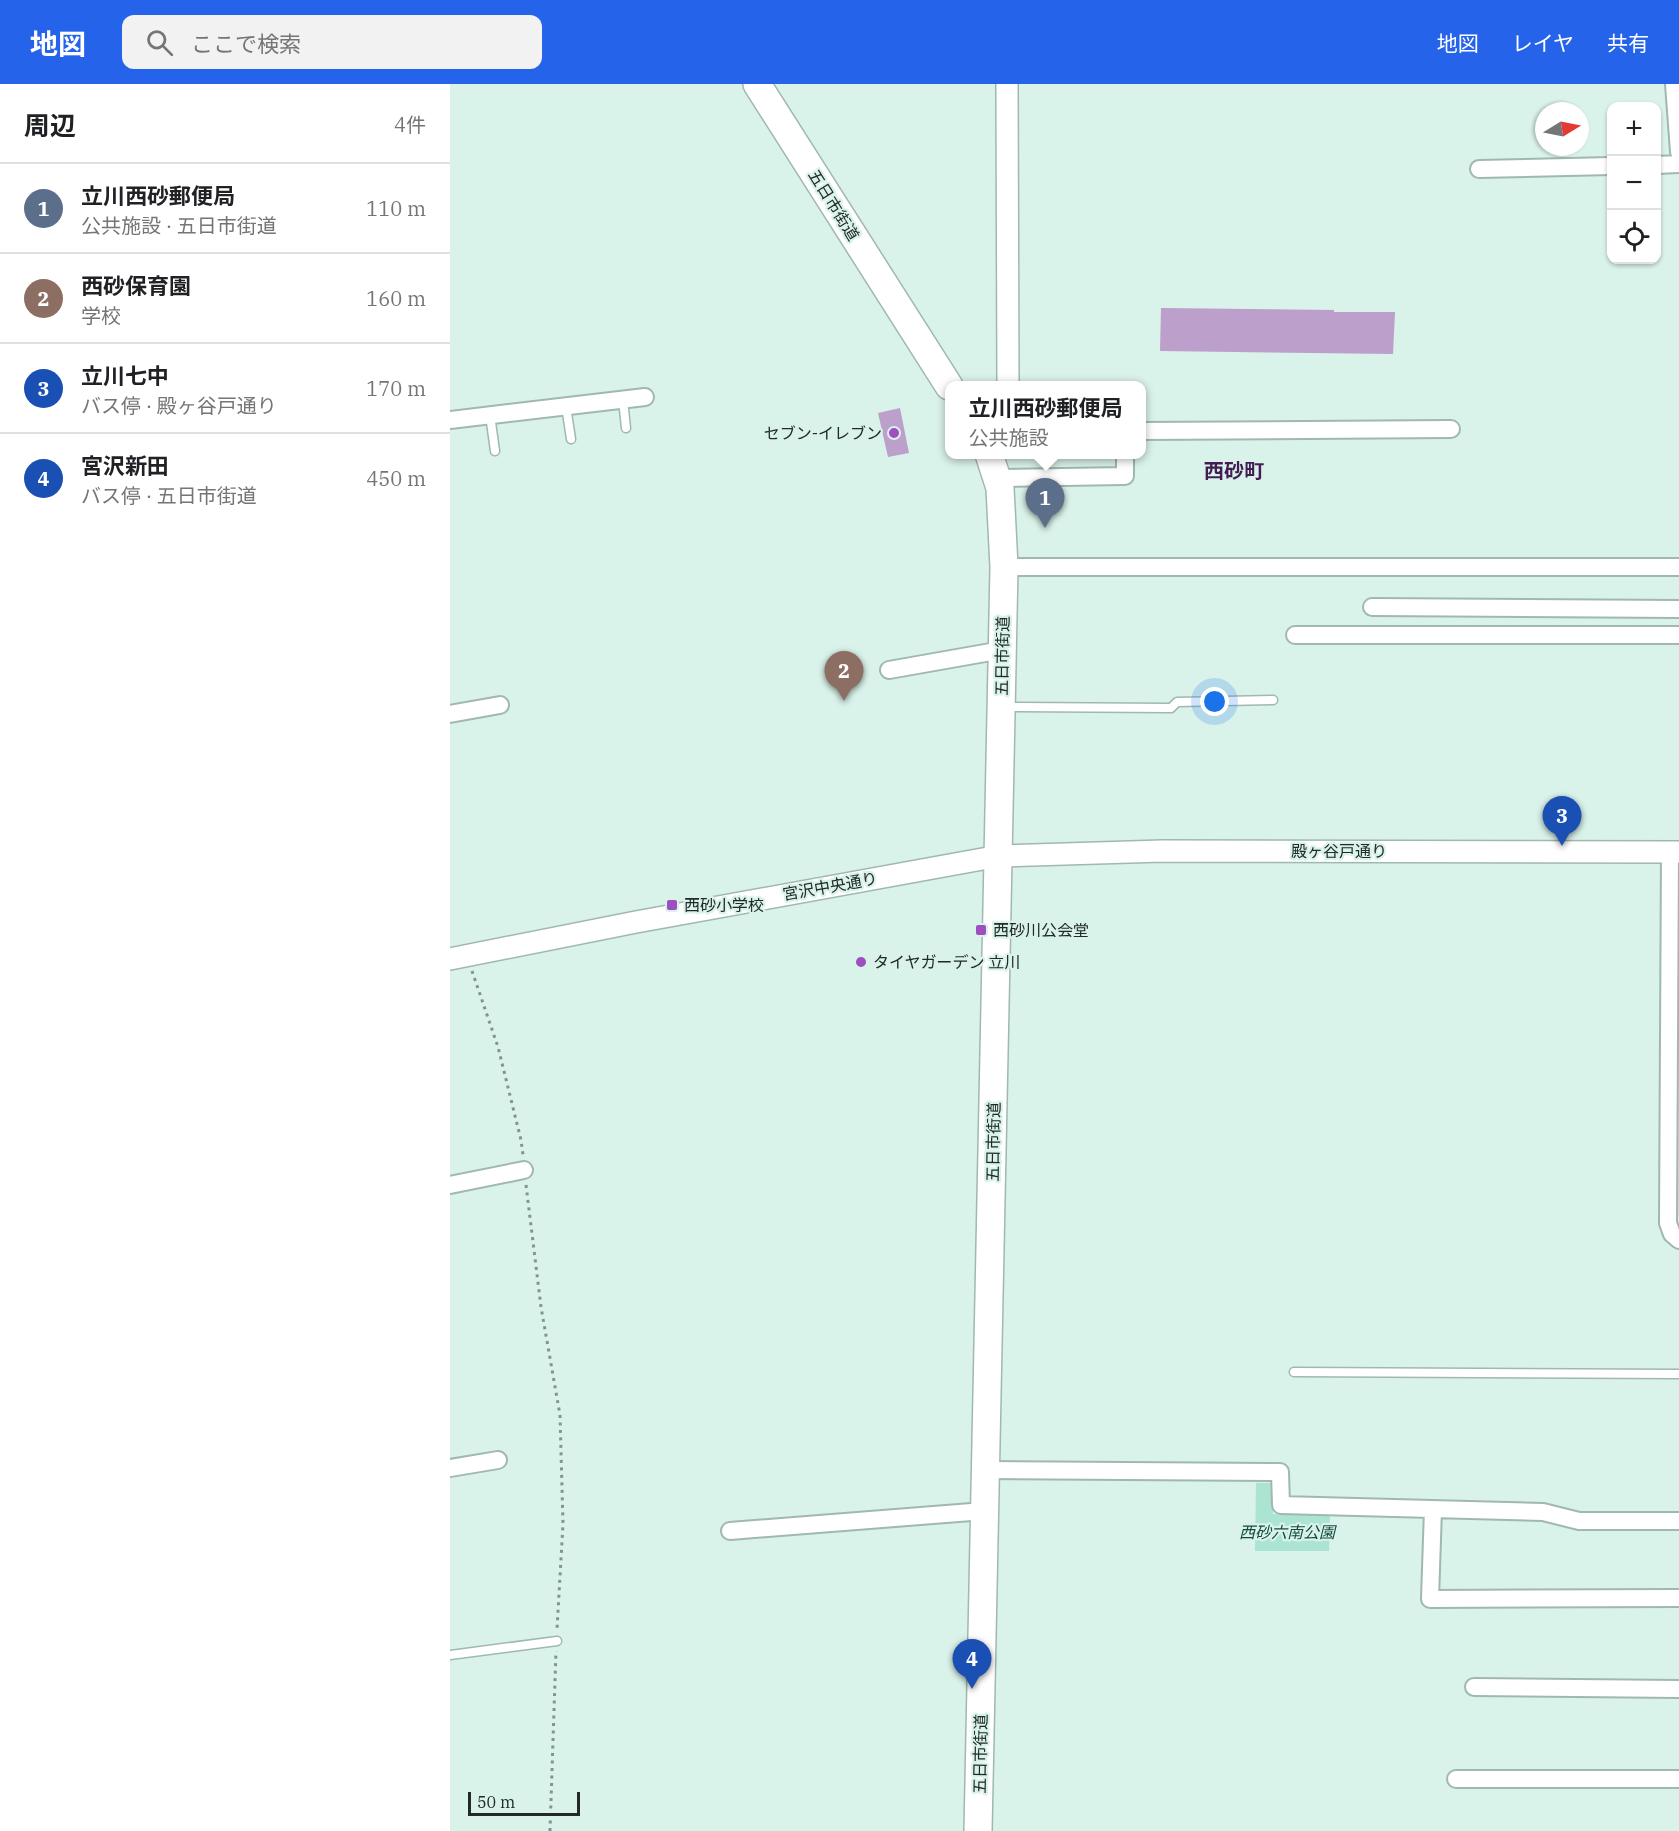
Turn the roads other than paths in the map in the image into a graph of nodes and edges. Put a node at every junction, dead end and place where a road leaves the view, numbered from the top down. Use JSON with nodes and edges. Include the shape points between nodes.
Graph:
{"nodes":[{"id":1,"x":757,"y":84,"type":"edge"},
{"id":2,"x":1007,"y":84,"type":"edge"},
{"id":3,"x":1674,"y":84,"type":"edge"},
{"id":4,"x":1679,"y":152,"type":"edge"},
{"id":5,"x":1679,"y":164,"type":"edge"},
{"id":6,"x":1661,"y":165,"type":"edge"},
{"id":7,"x":1607,"y":166,"type":"edge"},
{"id":8,"x":1479,"y":169,"type":"dead end"},
{"id":9,"x":946,"y":381,"type":"edge"},
{"id":10,"x":1008,"y":381,"type":"edge"},
{"id":11,"x":645,"y":397,"type":"dead end"},
{"id":12,"x":623,"y":400,"type":"junction"},
{"id":13,"x":566,"y":406,"type":"junction"},
{"id":14,"x":490,"y":415,"type":"junction"},
{"id":15,"x":450,"y":420,"type":"edge"},
{"id":16,"x":626,"y":428,"type":"dead end"},
{"id":17,"x":1451,"y":429,"type":"dead end"},
{"id":18,"x":1146,"y":431,"type":"edge"},
{"id":19,"x":571,"y":439,"type":"dead end"},
{"id":20,"x":495,"y":451,"type":"dead end"},
{"id":21,"x":1125,"y":459,"type":"edge"},
{"id":22,"x":993,"y":466,"type":"edge"},
{"id":23,"x":1004,"y":567,"type":"junction"},
{"id":24,"x":1679,"y":567,"type":"edge"},
{"id":25,"x":1372,"y":607,"type":"dead end"},
{"id":26,"x":1429,"y":607,"type":"junction"},
{"id":27,"x":1679,"y":609,"type":"edge"},
{"id":28,"x":1294,"y":634,"type":"dead end"},
{"id":29,"x":1429,"y":635,"type":"junction"},
{"id":30,"x":1679,"y":635,"type":"edge"},
{"id":31,"x":1002,"y":650,"type":"junction"},
{"id":32,"x":890,"y":670,"type":"dead end"},
{"id":33,"x":1274,"y":700,"type":"dead end"},
{"id":34,"x":500,"y":705,"type":"dead end"},
{"id":35,"x":1001,"y":707,"type":"junction"},
{"id":36,"x":450,"y":714,"type":"edge"},
{"id":37,"x":1674,"y":852,"type":"edge"},
{"id":38,"x":999,"y":856,"type":"junction"},
{"id":39,"x":458,"y":957,"type":"edge"},
{"id":40,"x":524,"y":1170,"type":"road end"},
{"id":41,"x":450,"y":1185,"type":"edge"},
{"id":42,"x":1679,"y":1240,"type":"edge"},
{"id":43,"x":1294,"y":1372,"type":"dead end"},
{"id":44,"x":1679,"y":1374,"type":"edge"},
{"id":45,"x":498,"y":1460,"type":"dead end"},
{"id":46,"x":450,"y":1468,"type":"edge"},
{"id":47,"x":985,"y":1470,"type":"junction"},
{"id":48,"x":1433,"y":1509,"type":"junction"},
{"id":49,"x":984,"y":1511,"type":"junction"},
{"id":50,"x":1679,"y":1521,"type":"edge"},
{"id":51,"x":730,"y":1531,"type":"dead end"},
{"id":52,"x":1679,"y":1598,"type":"edge"},
{"id":53,"x":556,"y":1641,"type":"road end"},
{"id":54,"x":450,"y":1655,"type":"edge"},
{"id":55,"x":1474,"y":1687,"type":"dead end"},
{"id":56,"x":1679,"y":1689,"type":"edge"},
{"id":57,"x":1456,"y":1779,"type":"dead end"},
{"id":58,"x":1679,"y":1779,"type":"edge"},
{"id":59,"x":978,"y":1831,"type":"edge"}],
"edges":[{"from":1,"to":9,"type":"main road","name":"五日市街道"},
{"from":2,"to":10,"type":"street"},
{"from":3,"to":4,"type":"street"},
{"from":5,"to":6,"type":"street"},
{"from":7,"to":8,"type":"street"},
{"from":11,"to":12,"type":"street"},
{"from":12,"to":13,"type":"street"},
{"from":12,"to":16,"type":"lane"},
{"from":13,"to":14,"type":"street"},
{"from":13,"to":19,"type":"lane"},
{"from":14,"to":15,"type":"street"},
{"from":14,"to":20,"type":"lane"},
{"from":17,"to":18,"type":"street"},
{"from":21,"to":22,"type":"street","via":[[1125,476]]},
{"from":22,"to":23,"type":"main road","name":"五日市街道","via":[[1002,501]]},
{"from":23,"to":24,"type":"street"},
{"from":23,"to":31,"type":"main road","name":"五日市街道"},
{"from":25,"to":26,"type":"street"},
{"from":26,"to":27,"type":"street"},
{"from":26,"to":29,"type":"street"},
{"from":28,"to":29,"type":"street"},
{"from":29,"to":30,"type":"street"},
{"from":31,"to":32,"type":"street"},
{"from":31,"to":35,"type":"main road","name":"五日市街道"},
{"from":33,"to":35,"type":"lane","via":[[1177,702],[1171,708]]},
{"from":34,"to":36,"type":"street"},
{"from":35,"to":38,"type":"main road","name":"五日市街道"},
{"from":37,"to":38,"type":"street","name":"殿ヶ谷戸通り","via":[[1162,851]]},
{"from":37,"to":42,"type":"street","via":[[1668,1223]]},
{"from":38,"to":39,"type":"street","name":"宮沢中央通り"},
{"from":38,"to":47,"type":"main road","name":"五日市街道"},
{"from":40,"to":41,"type":"street"},
{"from":43,"to":44,"type":"lane"},
{"from":45,"to":46,"type":"street"},
{"from":47,"to":48,"type":"street","via":[[1280,1472],[1281,1504]]},
{"from":47,"to":49,"type":"main road","name":"五日市街道"},
{"from":48,"to":50,"type":"street","via":[[1543,1512],[1579,1521]]},
{"from":48,"to":52,"type":"street","via":[[1430,1599]]},
{"from":49,"to":51,"type":"street"},
{"from":49,"to":59,"type":"main road","name":"五日市街道"},
{"from":53,"to":54,"type":"lane"},
{"from":55,"to":56,"type":"street"},
{"from":57,"to":58,"type":"street"}]}
